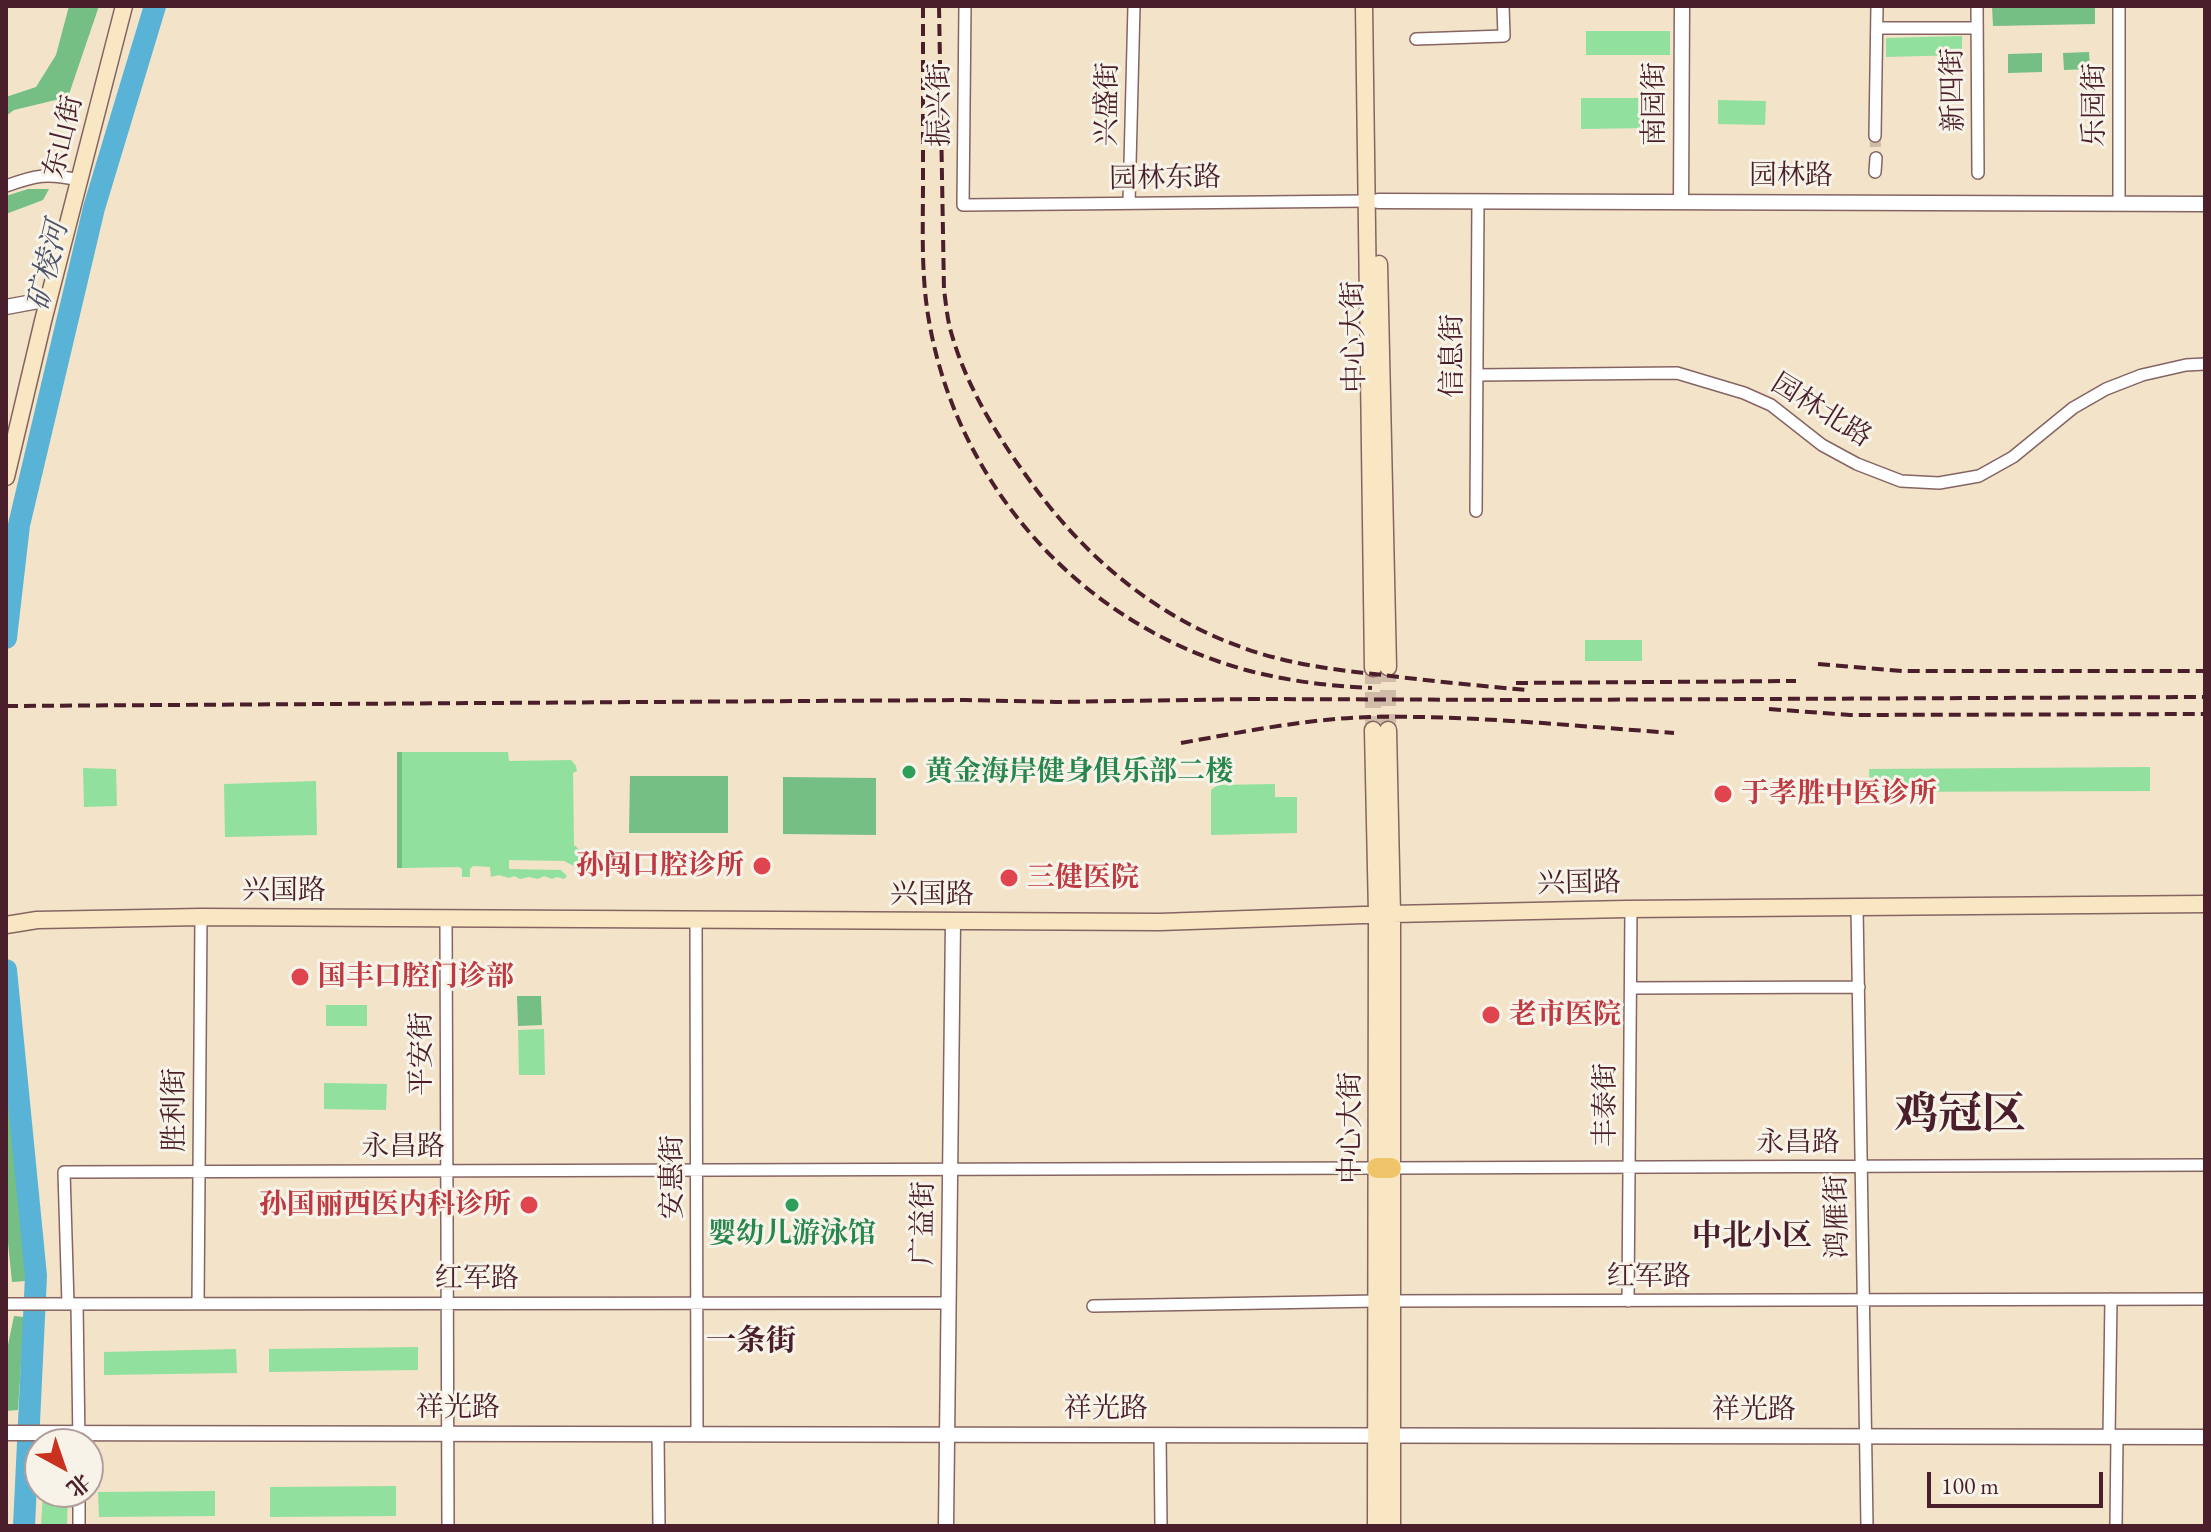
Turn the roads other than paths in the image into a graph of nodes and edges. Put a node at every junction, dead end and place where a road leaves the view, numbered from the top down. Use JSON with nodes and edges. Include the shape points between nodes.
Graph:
{"nodes":[{"id":1,"x":124,"y":6,"type":"edge"},
{"id":2,"x":965,"y":6,"type":"edge"},
{"id":3,"x":1134,"y":6,"type":"edge"},
{"id":4,"x":1364,"y":6,"type":"edge"},
{"id":5,"x":1375,"y":6,"type":"edge"},
{"id":6,"x":1503,"y":6,"type":"edge"},
{"id":7,"x":1682,"y":6,"type":"edge"},
{"id":8,"x":1877,"y":6,"type":"edge"},
{"id":9,"x":1977,"y":6,"type":"edge"},
{"id":10,"x":2119,"y":6,"type":"edge"},
{"id":11,"x":1877,"y":28,"type":"junction"},
{"id":12,"x":1977,"y":28,"type":"junction"},
{"id":13,"x":1416,"y":39,"type":"dead end"},
{"id":14,"x":1875,"y":136,"type":"tunnel mouth"},
{"id":15,"x":1876,"y":158,"type":"tunnel mouth"},
{"id":16,"x":1875,"y":172,"type":"dead end"},
{"id":17,"x":1978,"y":173,"type":"dead end"},
{"id":18,"x":79,"y":180,"type":"junction"},
{"id":19,"x":6,"y":186,"type":"edge"},
{"id":20,"x":1372,"y":201,"type":"junction"},
{"id":21,"x":1478,"y":201,"type":"junction"},
{"id":22,"x":1681,"y":202,"type":"junction"},
{"id":23,"x":1129,"y":203,"type":"junction"},
{"id":24,"x":2119,"y":204,"type":"junction"},
{"id":25,"x":2205,"y":204,"type":"edge"},
{"id":26,"x":963,"y":205,"type":"joint"},
{"id":27,"x":49,"y":299,"type":"junction"},
{"id":28,"x":6,"y":307,"type":"edge"},
{"id":29,"x":2205,"y":364,"type":"edge"},
{"id":30,"x":1477,"y":375,"type":"junction"},
{"id":31,"x":6,"y":477,"type":"edge"},
{"id":32,"x":1476,"y":511,"type":"dead end"},
{"id":33,"x":1380,"y":667,"type":"tunnel mouth"},
{"id":34,"x":1380,"y":730,"type":"tunnel mouth"},
{"id":35,"x":2205,"y":904,"type":"edge"},
{"id":36,"x":1857,"y":907,"type":"junction"},
{"id":37,"x":1631,"y":909,"type":"junction"},
{"id":38,"x":1384,"y":914,"type":"junction"},
{"id":39,"x":201,"y":917,"type":"junction"},
{"id":40,"x":446,"y":918,"type":"junction"},
{"id":41,"x":696,"y":919,"type":"junction"},
{"id":42,"x":953,"y":921,"type":"junction"},
{"id":43,"x":6,"y":925,"type":"edge"},
{"id":44,"x":1859,"y":987,"type":"junction"},
{"id":45,"x":1631,"y":988,"type":"junction"},
{"id":46,"x":2205,"y":1165,"type":"edge"},
{"id":47,"x":1630,"y":1167,"type":"junction"},
{"id":48,"x":1861,"y":1167,"type":"junction"},
{"id":49,"x":1376,"y":1168,"type":"junction"},
{"id":50,"x":950,"y":1170,"type":"junction"},
{"id":51,"x":199,"y":1171,"type":"junction"},
{"id":52,"x":447,"y":1171,"type":"junction"},
{"id":53,"x":697,"y":1171,"type":"junction"},
{"id":54,"x":1863,"y":1299,"type":"junction"},
{"id":55,"x":2111,"y":1299,"type":"junction"},
{"id":56,"x":2205,"y":1299,"type":"edge"},
{"id":57,"x":1384,"y":1301,"type":"junction"},
{"id":58,"x":1628,"y":1301,"type":"junction"},
{"id":59,"x":447,"y":1303,"type":"junction"},
{"id":60,"x":697,"y":1303,"type":"junction"},
{"id":61,"x":949,"y":1303,"type":"junction"},
{"id":62,"x":6,"y":1304,"type":"edge"},
{"id":63,"x":74,"y":1304,"type":"junction"},
{"id":64,"x":198,"y":1304,"type":"junction"},
{"id":65,"x":1093,"y":1306,"type":"dead end"},
{"id":66,"x":79,"y":1428,"type":"edge"},
{"id":67,"x":448,"y":1434,"type":"junction"},
{"id":68,"x":658,"y":1434,"type":"junction"},
{"id":69,"x":697,"y":1434,"type":"junction"},
{"id":70,"x":947,"y":1435,"type":"junction"},
{"id":71,"x":1160,"y":1435,"type":"junction"},
{"id":72,"x":1385,"y":1436,"type":"junction"},
{"id":73,"x":1865,"y":1436,"type":"junction"},
{"id":74,"x":2113,"y":1437,"type":"junction"},
{"id":75,"x":2205,"y":1437,"type":"edge"},
{"id":76,"x":104,"y":1438,"type":"edge"},
{"id":77,"x":448,"y":1526,"type":"edge"},
{"id":78,"x":659,"y":1526,"type":"edge"},
{"id":79,"x":946,"y":1526,"type":"edge"},
{"id":80,"x":1161,"y":1526,"type":"edge"},
{"id":81,"x":1376,"y":1526,"type":"edge"},
{"id":82,"x":1392,"y":1526,"type":"edge"},
{"id":83,"x":1867,"y":1526,"type":"edge"},
{"id":84,"x":2116,"y":1526,"type":"edge"}],
"edges":[{"from":1,"to":18,"type":"main road","name":"东山街"},
{"from":2,"to":26,"type":"street","name":"振兴街"},
{"from":3,"to":23,"type":"street","name":"兴盛街"},
{"from":4,"to":20,"type":"main road","name":"中心大街"},
{"from":5,"to":20,"type":"main road","name":"中心大街"},
{"from":6,"to":13,"type":"street","via":[[1504,36]]},
{"from":7,"to":22,"type":"street","name":"南园街"},
{"from":8,"to":11,"type":"street"},
{"from":9,"to":12,"type":"street","name":"新四街"},
{"from":10,"to":24,"type":"street","name":"乐园街"},
{"from":11,"to":12,"type":"street"},
{"from":11,"to":14,"type":"street"},
{"from":12,"to":17,"type":"street","name":"新四街"},
{"from":15,"to":16,"type":"street"},
{"from":18,"to":19,"type":"street","via":[[34,176]]},
{"from":18,"to":27,"type":"main road","name":"东山街"},
{"from":20,"to":21,"type":"street","name":"园林路"},
{"from":20,"to":23,"type":"street","name":"园林东路"},
{"from":20,"to":33,"type":"main road","name":"中心大街"},
{"from":21,"to":22,"type":"street","name":"园林路"},
{"from":21,"to":30,"type":"street","name":"信息街"},
{"from":22,"to":24,"type":"street","name":"园林路"},
{"from":23,"to":26,"type":"street","name":"园林东路"},
{"from":24,"to":25,"type":"street","name":"园林路"},
{"from":27,"to":28,"type":"street"},
{"from":27,"to":31,"type":"main road","name":"东山街"},
{"from":29,"to":30,"type":"street","name":"园林北路","via":[[2142,375],[2106,389],[2073,408],[2013,457],[1979,476],[1939,483],[1901,481],[1857,464],[1822,445],[1771,405],[1677,373]]},
{"from":30,"to":32,"type":"street","name":"信息街"},
{"from":34,"to":38,"type":"main road","name":"中心大街"},
{"from":35,"to":36,"type":"main road","name":"兴国路"},
{"from":36,"to":37,"type":"main road","name":"兴国路"},
{"from":36,"to":44,"type":"street","name":"鸿雁街"},
{"from":37,"to":38,"type":"main road","name":"兴国路"},
{"from":37,"to":45,"type":"street","name":"丰泰街"},
{"from":38,"to":42,"type":"main road","name":"兴国路","via":[[1160,922]]},
{"from":38,"to":49,"type":"main road","name":"中心大街"},
{"from":39,"to":40,"type":"main road","name":"兴国路"},
{"from":39,"to":43,"type":"main road","name":"兴国路"},
{"from":39,"to":51,"type":"street","name":"胜利街"},
{"from":40,"to":41,"type":"main road","name":"兴国路"},
{"from":40,"to":52,"type":"street","name":"平安街"},
{"from":41,"to":42,"type":"main road","name":"兴国路"},
{"from":41,"to":53,"type":"street","name":"安惠街"},
{"from":42,"to":50,"type":"street","name":"广益街"},
{"from":44,"to":45,"type":"street"},
{"from":44,"to":48,"type":"street","name":"鸿雁街"},
{"from":45,"to":47,"type":"street","name":"丰泰街"},
{"from":46,"to":48,"type":"street","name":"永昌路"},
{"from":47,"to":48,"type":"street","name":"永昌路"},
{"from":47,"to":49,"type":"street","name":"永昌路"},
{"from":47,"to":58,"type":"street","name":"丰泰街"},
{"from":48,"to":54,"type":"street","name":"鸿雁街"},
{"from":49,"to":50,"type":"street","name":"永昌路"},
{"from":49,"to":57,"type":"main road","name":"中心大街"},
{"from":50,"to":53,"type":"street","name":"永昌路"},
{"from":50,"to":61,"type":"street","name":"广益街"},
{"from":51,"to":52,"type":"street","name":"永昌路"},
{"from":51,"to":63,"type":"street","name":"永昌路","via":[[64,1172]]},
{"from":51,"to":64,"type":"street","name":"胜利街"},
{"from":52,"to":53,"type":"street","name":"永昌路"},
{"from":52,"to":59,"type":"street","name":"平安街"},
{"from":53,"to":60,"type":"street","name":"安惠街"},
{"from":54,"to":55,"type":"street","name":"红军路"},
{"from":54,"to":58,"type":"street","name":"红军路"},
{"from":54,"to":73,"type":"street","name":"鸿雁街"},
{"from":55,"to":56,"type":"street","name":"红军路"},
{"from":55,"to":74,"type":"street"},
{"from":57,"to":58,"type":"street","name":"红军路"},
{"from":57,"to":65,"type":"street","name":"红军路"},
{"from":57,"to":72,"type":"main road","name":"中心大街"},
{"from":59,"to":60,"type":"street","name":"红军路"},
{"from":59,"to":64,"type":"street","name":"红军路"},
{"from":59,"to":67,"type":"street","name":"平安街"},
{"from":60,"to":61,"type":"street","name":"红军路"},
{"from":60,"to":69,"type":"street","name":"安惠街"},
{"from":61,"to":70,"type":"street","name":"广益街"},
{"from":62,"to":63,"type":"street","name":"红军路"},
{"from":63,"to":64,"type":"street","name":"红军路"},
{"from":63,"to":66,"type":"street"},
{"from":67,"to":68,"type":"street","name":"祥光路"},
{"from":67,"to":76,"type":"street","name":"祥光路"},
{"from":67,"to":77,"type":"street","name":"平安街"},
{"from":68,"to":69,"type":"street","name":"祥光路"},
{"from":68,"to":78,"type":"street"},
{"from":69,"to":70,"type":"street","name":"祥光路"},
{"from":70,"to":71,"type":"street","name":"祥光路"},
{"from":70,"to":79,"type":"street","name":"广益街"},
{"from":71,"to":72,"type":"street","name":"祥光路"},
{"from":71,"to":80,"type":"street"},
{"from":72,"to":73,"type":"street","name":"祥光路"},
{"from":72,"to":81,"type":"main road","name":"中心大街"},
{"from":72,"to":82,"type":"main road","name":"中心大街"},
{"from":73,"to":74,"type":"street","name":"祥光路"},
{"from":73,"to":83,"type":"street","name":"鸿雁街"},
{"from":74,"to":75,"type":"street","name":"祥光路"},
{"from":74,"to":84,"type":"street"}]}
